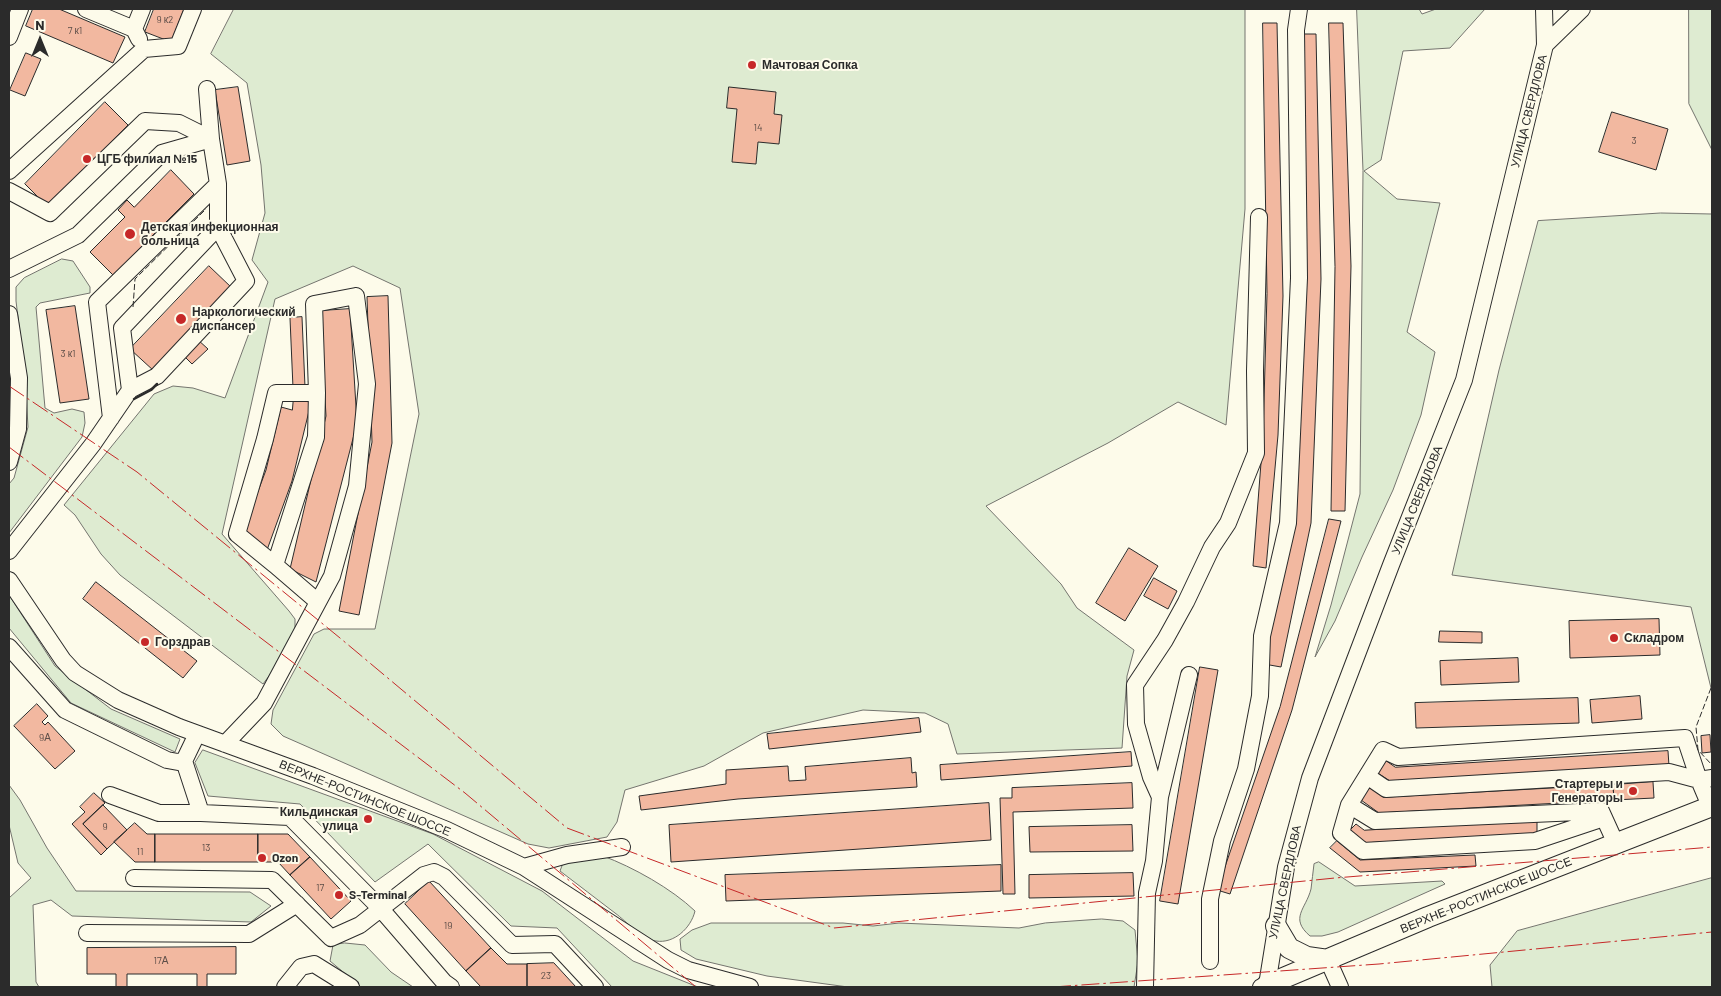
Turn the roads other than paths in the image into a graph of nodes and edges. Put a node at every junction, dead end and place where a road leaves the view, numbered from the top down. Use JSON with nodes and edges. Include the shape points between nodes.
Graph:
{"nodes":[{"id":1,"x":20,"y":9,"type":"edge"},
{"id":2,"x":86,"y":9,"type":"edge"},
{"id":3,"x":142,"y":9,"type":"edge"},
{"id":4,"x":193,"y":9,"type":"edge"},
{"id":5,"x":1299,"y":9,"type":"edge"},
{"id":6,"x":1544,"y":9,"type":"edge"},
{"id":7,"x":1582,"y":9,"type":"edge"},
{"id":8,"x":134,"y":28,"type":"junction"},
{"id":9,"x":9,"y":38,"type":"edge"},
{"id":10,"x":1545,"y":45,"type":"junction"},
{"id":11,"x":144,"y":50,"type":"junction"},
{"id":12,"x":207,"y":89,"type":"dead end"},
{"id":13,"x":210,"y":140,"type":"junction"},
{"id":14,"x":9,"y":171,"type":"edge"},
{"id":15,"x":218,"y":184,"type":"junction"},
{"id":16,"x":9,"y":191,"type":"edge"},
{"id":17,"x":1259,"y":216,"type":"dead end"},
{"id":18,"x":218,"y":227,"type":"junction"},
{"id":19,"x":9,"y":270,"type":"edge"},
{"id":20,"x":9,"y":314,"type":"edge"},
{"id":21,"x":130,"y":390,"type":"junction"},
{"id":22,"x":317,"y":393,"type":"junction"},
{"id":23,"x":111,"y":418,"type":"junction"},
{"id":24,"x":9,"y":462,"type":"edge"},
{"id":25,"x":9,"y":551,"type":"edge"},
{"id":26,"x":275,"y":565,"type":"junction"},
{"id":27,"x":9,"y":580,"type":"edge"},
{"id":28,"x":318,"y":602,"type":"junction"},
{"id":29,"x":9,"y":647,"type":"edge"},
{"id":30,"x":1189,"y":676,"type":"dead end"},
{"id":31,"x":197,"y":734,"type":"junction"},
{"id":32,"x":225,"y":744,"type":"junction"},
{"id":33,"x":184,"y":761,"type":"junction"},
{"id":34,"x":1367,"y":776,"type":"junction"},
{"id":35,"x":1705,"y":779,"type":"edge"},
{"id":36,"x":110,"y":795,"type":"dead end"},
{"id":37,"x":1160,"y":796,"type":"junction"},
{"id":38,"x":1349,"y":805,"type":"junction"},
{"id":39,"x":1711,"y":806,"type":"edge"},
{"id":40,"x":201,"y":813,"type":"junction"},
{"id":41,"x":1604,"y":818,"type":"junction"},
{"id":42,"x":1616,"y":844,"type":"junction"},
{"id":43,"x":622,"y":847,"type":"dead end"},
{"id":44,"x":524,"y":867,"type":"junction"},
{"id":45,"x":134,"y":878,"type":"dead end"},
{"id":46,"x":297,"y":904,"type":"junction"},
{"id":47,"x":380,"y":908,"type":"junction"},
{"id":48,"x":1276,"y":926,"type":"junction"},
{"id":49,"x":87,"y":933,"type":"dead end"},
{"id":50,"x":1328,"y":960,"type":"junction"},
{"id":51,"x":1210,"y":961,"type":"dead end"},
{"id":52,"x":1264,"y":986,"type":"edge"},
{"id":53,"x":285,"y":987,"type":"edge"},
{"id":54,"x":351,"y":987,"type":"edge"},
{"id":55,"x":451,"y":987,"type":"edge"},
{"id":56,"x":595,"y":987,"type":"edge"},
{"id":57,"x":750,"y":987,"type":"edge"},
{"id":58,"x":1145,"y":987,"type":"edge"},
{"id":59,"x":1340,"y":987,"type":"edge"}],
"edges":[{"from":1,"to":9,"type":"street"},
{"from":2,"to":8,"type":"street"},
{"from":3,"to":8,"type":"street"},
{"from":4,"to":11,"type":"street","via":[[178,46]]},
{"from":5,"to":51,"type":"street","via":[[1296,30],[1299,278],[1288,524],[1262,636],[1260,696],[1246,770],[1222,841],[1210,899]]},
{"from":6,"to":10,"type":"street","name":"УЛИЦА СВЕРДЛОВА"},
{"from":7,"to":10,"type":"street"},
{"from":8,"to":11,"type":"street"},
{"from":10,"to":48,"type":"street","name":"УЛИЦА СВЕРДЛОВА","via":[[1464,380],[1310,778],[1286,868]]},
{"from":11,"to":14,"type":"street"},
{"from":12,"to":13,"type":"street"},
{"from":13,"to":15,"type":"street"},
{"from":13,"to":16,"type":"street","via":[[179,124],[145,121],[50,213]]},
{"from":13,"to":19,"type":"street","via":[[162,153],[78,235]]},
{"from":15,"to":18,"type":"street"},
{"from":15,"to":23,"type":"street","via":[[97,302]]},
{"from":17,"to":37,"type":"street","via":[[1256,453],[1228,523],[1212,547],[1173,625],[1135,685],[1136,724],[1151,777]]},
{"from":18,"to":21,"type":"street","via":[[122,328]]},
{"from":18,"to":21,"type":"street","via":[[246,281],[157,376]]},
{"from":20,"to":24,"type":"street","via":[[19,378],[18,429]]},
{"from":21,"to":23,"type":"street"},
{"from":22,"to":26,"type":"street","via":[[316,437]]},
{"from":22,"to":26,"type":"street","via":[[276,393],[237,534]]},
{"from":22,"to":28,"type":"street","via":[[314,304],[356,296],[367,384],[357,486],[332,576]]},
{"from":23,"to":25,"type":"street"},
{"from":26,"to":28,"type":"street"},
{"from":27,"to":31,"type":"street","name":"ВЕРХНЕ-РОСТИНСКОЕ ШОССЕ","via":[[75,673],[118,700]]},
{"from":28,"to":32,"type":"street","via":[[264,703]]},
{"from":29,"to":33,"type":"street","via":[[65,710],[167,760]]},
{"from":30,"to":37,"type":"street"},
{"from":31,"to":32,"type":"street","name":"ВЕРХНЕ-РОСТИНСКОЕ ШОССЕ"},
{"from":31,"to":33,"type":"street"},
{"from":32,"to":44,"type":"street","name":"ВЕРХНЕ-РОСТИНСКОЕ ШОССЕ","via":[[447,830]]},
{"from":33,"to":40,"type":"street"},
{"from":34,"to":35,"type":"street","via":[[1386,789],[1669,772]]},
{"from":34,"to":35,"type":"street","via":[[1383,750],[1398,757],[1685,738]]},
{"from":34,"to":38,"type":"street"},
{"from":35,"to":39,"type":"street"},
{"from":36,"to":40,"type":"street","via":[[159,813]]},
{"from":37,"to":58,"type":"street","via":[[1148,893]]},
{"from":38,"to":41,"type":"street","via":[[1375,821],[1601,811]]},
{"from":38,"to":41,"type":"street","via":[[1341,833],[1363,851],[1535,841]]},
{"from":39,"to":42,"type":"main road","name":"ВЕРХНЕ-РОСТИНСКОЕ ШОССЕ"},
{"from":40,"to":47,"type":"street","via":[[290,817]]},
{"from":41,"to":42,"type":"street"},
{"from":42,"to":50,"type":"main road","name":"ВЕРХНЕ-РОСТИНСКОЕ ШОССЕ","via":[[1428,917]]},
{"from":43,"to":44,"type":"street","via":[[566,855]]},
{"from":44,"to":57,"type":"street","name":"ВЕРХНЕ-РОСТИНСКОЕ ШОССЕ","via":[[668,960],[688,970]]},
{"from":45,"to":46,"type":"street","via":[[272,880]]},
{"from":46,"to":47,"type":"street","via":[[332,938],[360,925]]},
{"from":46,"to":49,"type":"street","via":[[249,934]]},
{"from":47,"to":55,"type":"street"},
{"from":47,"to":56,"type":"street","via":[[424,875],[434,872],[512,945],[555,944]]},
{"from":48,"to":50,"type":"main road","via":[[1289,948],[1307,957]]},
{"from":48,"to":52,"type":"street","name":"УЛИЦА СВЕРДЛОВА"},
{"from":50,"to":52,"type":"main road","name":"ВЕРХНЕ-РОСТИНСКОЕ ШОССЕ"},
{"from":50,"to":59,"type":"street"},
{"from":53,"to":54,"type":"street","via":[[302,967],[314,964]]}]}
